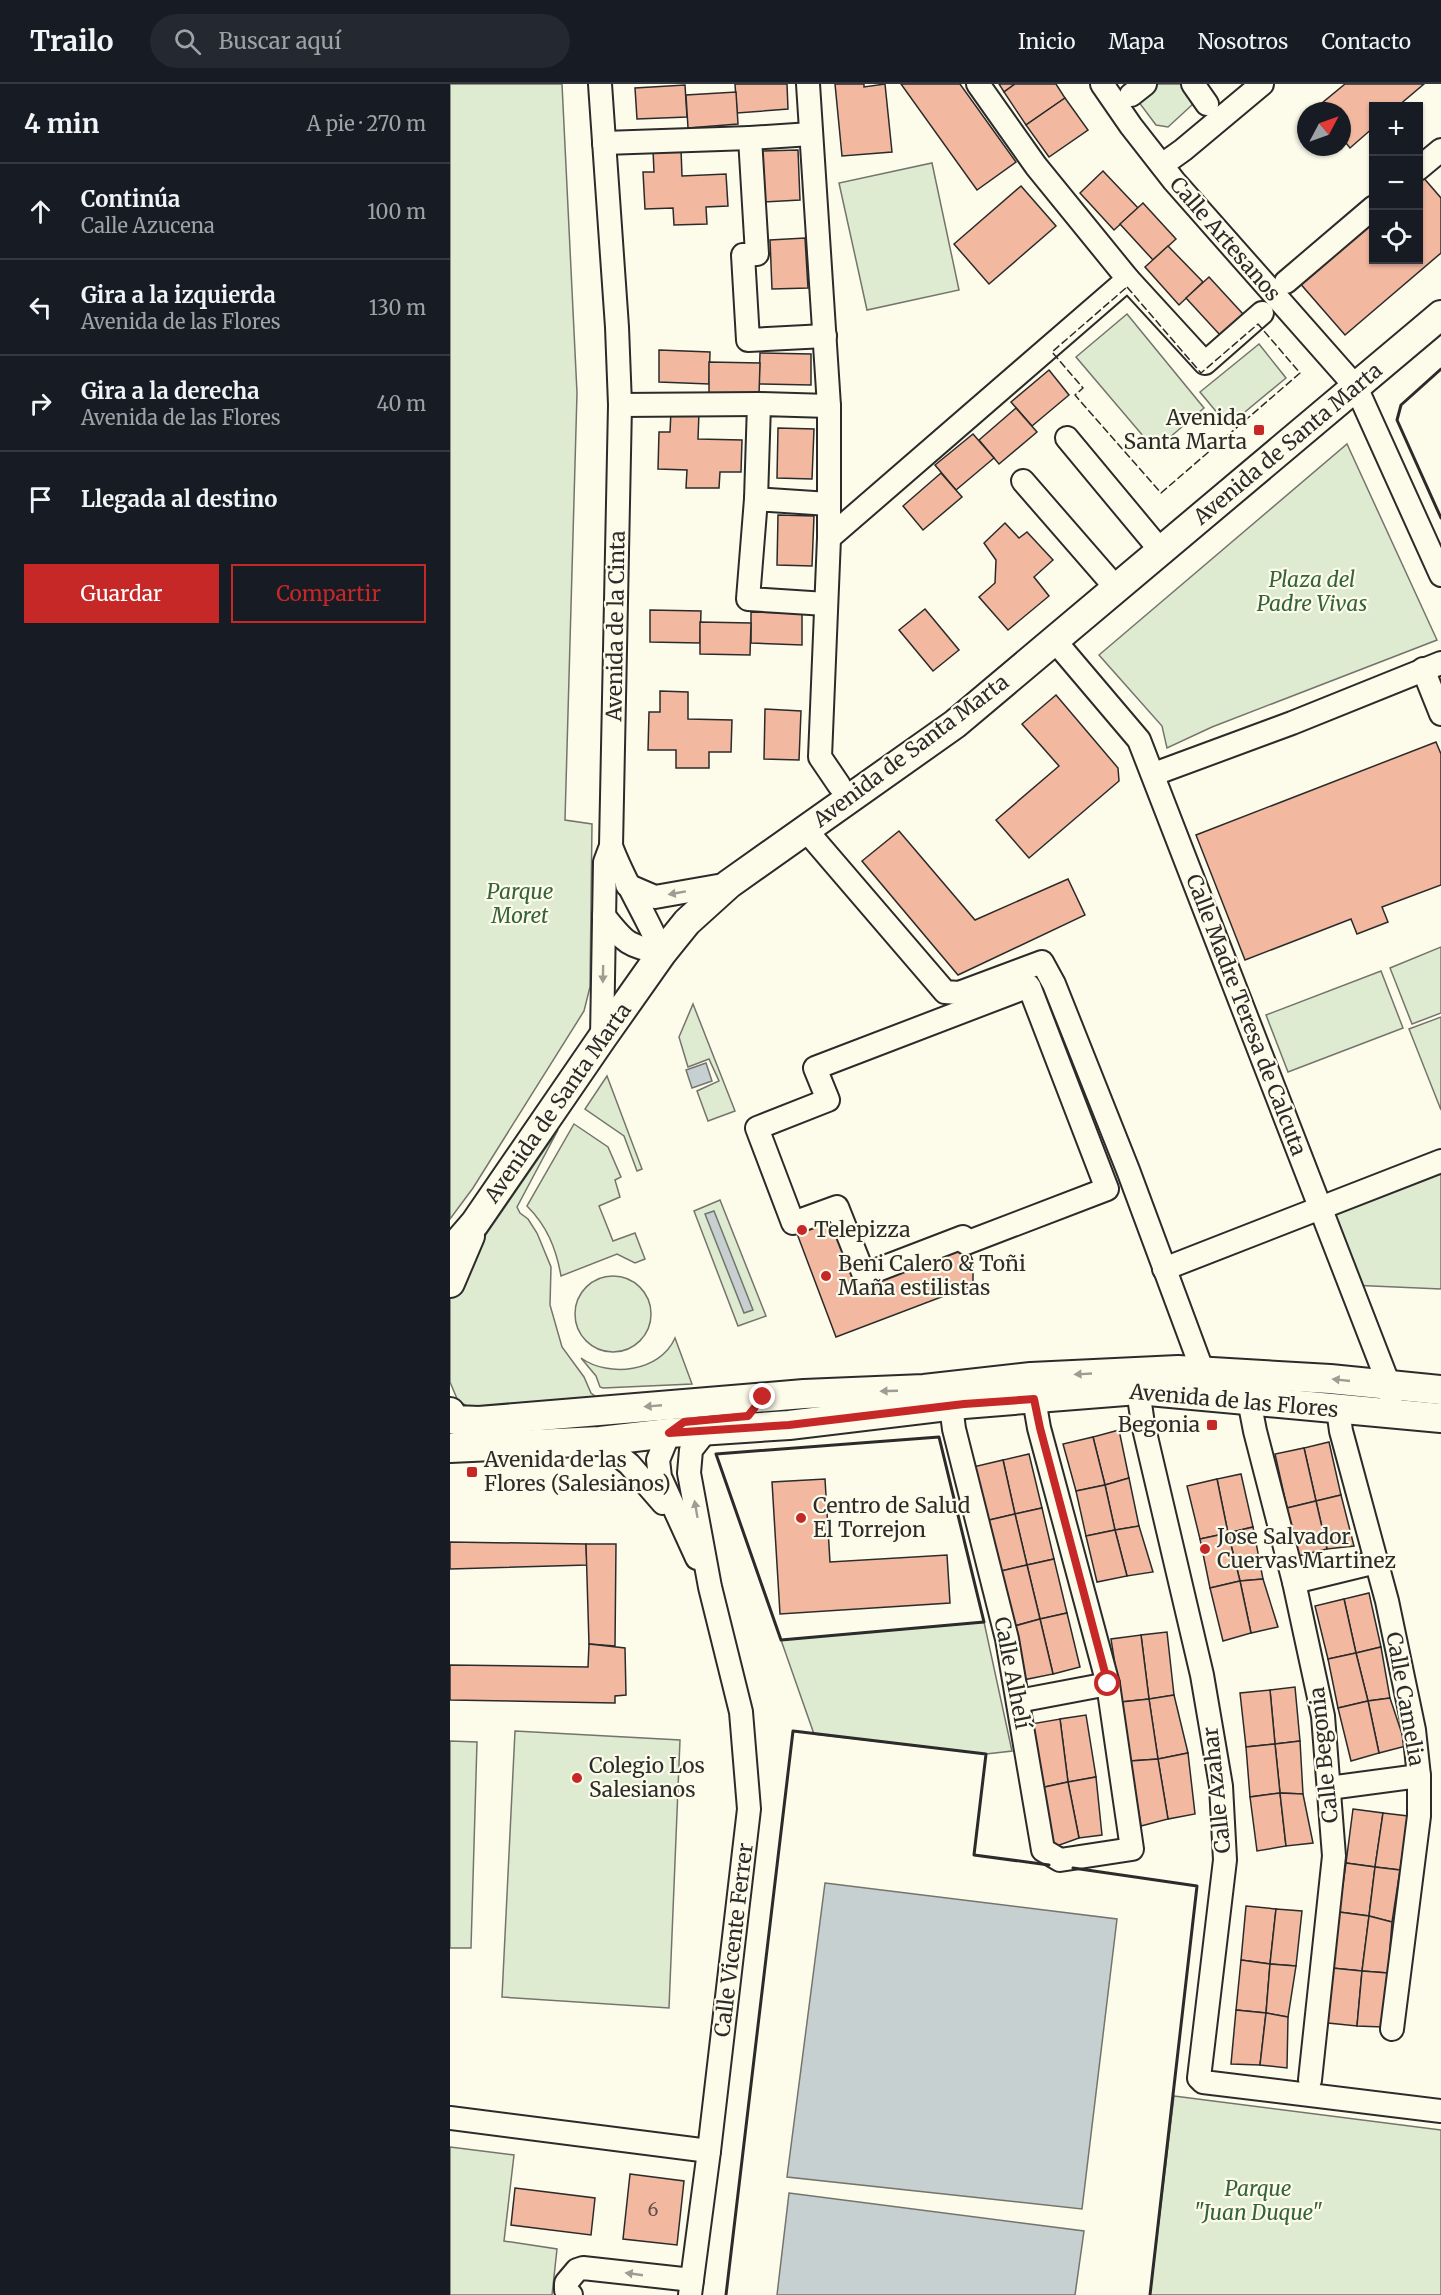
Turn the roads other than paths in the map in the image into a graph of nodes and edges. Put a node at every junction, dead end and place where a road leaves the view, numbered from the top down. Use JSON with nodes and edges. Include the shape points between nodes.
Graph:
{"nodes":[{"id":1,"x":600,"y":84,"type":"edge"},
{"id":2,"x":808,"y":84,"type":"edge"},
{"id":3,"x":978,"y":84,"type":"edge"},
{"id":4,"x":1102,"y":84,"type":"edge"},
{"id":5,"x":1193,"y":84,"type":"edge"},
{"id":6,"x":1262,"y":84,"type":"edge"},
{"id":7,"x":1207,"y":104,"type":"dead end"},
{"id":8,"x":811,"y":134,"type":"junction"},
{"id":9,"x":750,"y":138,"type":"junction"},
{"id":10,"x":604,"y":143,"type":"junction"},
{"id":11,"x":1441,"y":150,"type":"edge"},
{"id":12,"x":1162,"y":165,"type":"junction"},
{"id":13,"x":1423,"y":166,"type":"edge"},
{"id":14,"x":1370,"y":210,"type":"edge"},
{"id":15,"x":1128,"y":279,"type":"junction"},
{"id":16,"x":1286,"y":282,"type":"dead end"},
{"id":17,"x":1262,"y":313,"type":"dead end"},
{"id":18,"x":1441,"y":315,"type":"edge"},
{"id":19,"x":825,"y":336,"type":"junction"},
{"id":20,"x":1356,"y":387,"type":"junction"},
{"id":21,"x":759,"y":404,"type":"junction"},
{"id":22,"x":620,"y":405,"type":"junction"},
{"id":23,"x":829,"y":406,"type":"junction"},
{"id":24,"x":1066,"y":438,"type":"dead end"},
{"id":25,"x":1023,"y":481,"type":"dead end"},
{"id":26,"x":756,"y":499,"type":"junction"},
{"id":27,"x":829,"y":504,"type":"junction"},
{"id":28,"x":829,"y":538,"type":"junction"},
{"id":29,"x":1161,"y":551,"type":"junction"},
{"id":30,"x":1441,"y":575,"type":"edge"},
{"id":31,"x":1117,"y":589,"type":"junction"},
{"id":32,"x":826,"y":604,"type":"junction"},
{"id":33,"x":1055,"y":641,"type":"junction"},
{"id":34,"x":1432,"y":666,"type":"edge"},
{"id":35,"x":1441,"y":714,"type":"edge"},
{"id":36,"x":1154,"y":774,"type":"junction"},
{"id":37,"x":839,"y":785,"type":"dead end"},
{"id":38,"x":805,"y":829,"type":"junction"},
{"id":39,"x":611,"y":846,"type":"junction"},
{"id":40,"x":729,"y":884,"type":"junction"},
{"id":41,"x":627,"y":885,"type":"junction"},
{"id":42,"x":604,"y":915,"type":"junction"},
{"id":43,"x":662,"y":953,"type":"junction"},
{"id":44,"x":1029,"y":986,"type":"joint"},
{"id":45,"x":602,"y":1038,"type":"junction"},
{"id":46,"x":1441,"y":1161,"type":"edge"},
{"id":47,"x":1321,"y":1207,"type":"junction"},
{"id":48,"x":475,"y":1223,"type":"junction"},
{"id":49,"x":450,"y":1251,"type":"edge"},
{"id":50,"x":1164,"y":1269,"type":"junction"},
{"id":51,"x":450,"y":1283,"type":"edge"},
{"id":52,"x":1203,"y":1372,"type":"junction"},
{"id":53,"x":1134,"y":1381,"type":"junction"},
{"id":54,"x":1389,"y":1385,"type":"junction"},
{"id":55,"x":1441,"y":1390,"type":"edge"},
{"id":56,"x":763,"y":1397,"type":"junction"},
{"id":57,"x":1034,"y":1399,"type":"junction"},
{"id":58,"x":1249,"y":1400,"type":"junction"},
{"id":59,"x":951,"y":1406,"type":"junction"},
{"id":60,"x":1338,"y":1410,"type":"junction"},
{"id":61,"x":450,"y":1412,"type":"edge"},
{"id":62,"x":1394,"y":1414,"type":"junction"},
{"id":63,"x":1441,"y":1418,"type":"edge"},
{"id":64,"x":479,"y":1421,"type":"junction"},
{"id":65,"x":706,"y":1431,"type":"junction"},
{"id":66,"x":669,"y":1433,"type":"junction"},
{"id":67,"x":600,"y":1441,"type":"junction"},
{"id":68,"x":450,"y":1448,"type":"edge"},
{"id":69,"x":689,"y":1473,"type":"junction"},
{"id":70,"x":680,"y":1523,"type":"junction"},
{"id":71,"x":1376,"y":1562,"type":"junction"},
{"id":72,"x":1294,"y":1582,"type":"junction"},
{"id":73,"x":710,"y":1587,"type":"junction"},
{"id":74,"x":1108,"y":1684,"type":"junction"},
{"id":75,"x":1018,"y":1701,"type":"junction"},
{"id":76,"x":1419,"y":1776,"type":"junction"},
{"id":77,"x":1329,"y":1788,"type":"junction"},
{"id":78,"x":1392,"y":2029,"type":"dead end"},
{"id":79,"x":1310,"y":2080,"type":"dead end"},
{"id":80,"x":1441,"y":2111,"type":"edge"},
{"id":81,"x":450,"y":2118,"type":"edge"},
{"id":82,"x":709,"y":2151,"type":"junction"},
{"id":83,"x":691,"y":2288,"type":"edge"},
{"id":84,"x":571,"y":2295,"type":"edge"}],
"edges":[{"from":1,"to":10,"type":"street","name":"Avenida de la Cinta"},
{"from":2,"to":8,"type":"street"},
{"from":3,"to":15,"type":"street","via":[[1036,166]]},
{"from":4,"to":12,"type":"street","name":"Calle Artesanos"},
{"from":5,"to":7,"type":"street"},
{"from":6,"to":12,"type":"street"},
{"from":8,"to":9,"type":"street"},
{"from":8,"to":19,"type":"street"},
{"from":9,"to":10,"type":"street"},
{"from":9,"to":19,"type":"street","via":[[757,254],[743,255],[748,340]]},
{"from":10,"to":22,"type":"street","name":"Avenida de la Cinta"},
{"from":11,"to":13,"type":"street"},
{"from":12,"to":20,"type":"street","name":"Calle Artesanos"},
{"from":14,"to":16,"type":"street"},
{"from":15,"to":17,"type":"street","via":[[1206,363]]},
{"from":15,"to":28,"type":"street"},
{"from":18,"to":20,"type":"main road","name":"Avenida de Santa Marta"},
{"from":19,"to":23,"type":"street"},
{"from":20,"to":29,"type":"main road","name":"Avenida de Santa Marta"},
{"from":20,"to":30,"type":"street","name":"Calle Artesanos"},
{"from":21,"to":22,"type":"street"},
{"from":21,"to":23,"type":"street"},
{"from":21,"to":26,"type":"street"},
{"from":22,"to":39,"type":"street","name":"Avenida de la Cinta"},
{"from":23,"to":27,"type":"street"},
{"from":24,"to":29,"type":"street"},
{"from":25,"to":31,"type":"street"},
{"from":26,"to":27,"type":"street"},
{"from":26,"to":32,"type":"street","via":[[748,599]]},
{"from":27,"to":28,"type":"street"},
{"from":28,"to":32,"type":"street"},
{"from":29,"to":31,"type":"main road","name":"Avenida de Santa Marta"},
{"from":31,"to":33,"type":"main road","name":"Avenida de Santa Marta"},
{"from":32,"to":37,"type":"street","via":[[820,757]]},
{"from":33,"to":36,"type":"street","name":"Calle Madre Teresa de Calcuta","via":[[1139,740]]},
{"from":33,"to":38,"type":"main road","name":"Avenida de Santa Marta","via":[[955,724]]},
{"from":34,"to":35,"type":"street"},
{"from":34,"to":36,"type":"street"},
{"from":36,"to":47,"type":"street","name":"Calle Madre Teresa de Calcuta"},
{"from":38,"to":40,"type":"main road","name":"Avenida de Santa Marta"},
{"from":38,"to":50,"type":"street","via":[[945,992],[959,993],[1042,962],[1128,1170]]},
{"from":39,"to":41,"type":"street","name":"Avenida de la Cinta"},
{"from":39,"to":42,"type":"street","name":"Avenida de la Cinta","via":[[605,862]]},
{"from":40,"to":41,"type":"street","one_way":true,"via":[[655,897]]},
{"from":40,"to":43,"type":"main road","name":"Avenida de Santa Marta","via":[[687,922]]},
{"from":41,"to":43,"type":"street","name":"Avenida de la Cinta"},
{"from":42,"to":43,"type":"street","via":[[624,941]]},
{"from":42,"to":45,"type":"street","name":"Avenida de la Cinta","one_way":true},
{"from":43,"to":45,"type":"main road","name":"Avenida de Santa Marta"},
{"from":44,"to":44,"type":"street","via":[[815,1068],[828,1100],[757,1128],[793,1223],[837,1207],[864,1275],[963,1237],[966,1243],[1107,1189]]},
{"from":45,"to":48,"type":"main road","name":"Avenida de Santa Marta"},
{"from":46,"to":47,"type":"street"},
{"from":47,"to":50,"type":"street"},
{"from":47,"to":54,"type":"street","name":"Calle Madre Teresa de Calcuta"},
{"from":48,"to":49,"type":"main road","name":"Avenida de Santa Marta"},
{"from":48,"to":51,"type":"main road","name":"Avenida de Santa Marta"},
{"from":50,"to":52,"type":"street"},
{"from":52,"to":53,"type":"main road","name":"Avenida de las Flores","via":[[1178,1370]]},
{"from":54,"to":52,"type":"main road","name":"Avenida de las Flores","one_way":true},
{"from":53,"to":56,"type":"main road","name":"Avenida de las Flores","one_way":true,"via":[[1031,1377],[924,1389]]},
{"from":53,"to":57,"type":"main road","name":"Avenida de las Flores"},
{"from":53,"to":58,"type":"main road","name":"Avenida de las Flores"},
{"from":53,"to":80,"type":"street","name":"Calle Azahar","via":[[1202,1675],[1221,1786],[1225,1860],[1199,2079]]},
{"from":54,"to":55,"type":"main road","name":"Avenida de las Flores"},
{"from":54,"to":62,"type":"street","name":"Calle Madre Teresa de Calcuta"},
{"from":56,"to":64,"type":"main road","name":"Avenida de las Flores","one_way":true},
{"from":56,"to":66,"type":"main road","name":"Avenida de las Flores","via":[[748,1416],[684,1422]]},
{"from":57,"to":59,"type":"main road","name":"Avenida de las Flores"},
{"from":57,"to":74,"type":"street"},
{"from":58,"to":60,"type":"main road","name":"Avenida de las Flores"},
{"from":58,"to":72,"type":"street","name":"Calle Begonia"},
{"from":59,"to":65,"type":"main road","name":"Avenida de las Flores"},
{"from":59,"to":75,"type":"street","name":"Calle Alhelí","via":[[1007,1639]]},
{"from":60,"to":62,"type":"main road","name":"Avenida de las Flores"},
{"from":60,"to":71,"type":"street","name":"Calle Camelia"},
{"from":61,"to":64,"type":"main road","via":[[455,1420]]},
{"from":62,"to":63,"type":"main road","name":"Avenida de las Flores"},
{"from":64,"to":66,"type":"main road","name":"Avenida de las Flores","via":[[519,1436],[647,1426]]},
{"from":65,"to":66,"type":"main road","name":"Avenida de las Flores"},
{"from":65,"to":69,"type":"street","name":"Calle Vicente Ferrer","via":[[691,1450]]},
{"from":66,"to":67,"type":"main road","name":"Avenida de las Flores"},
{"from":66,"to":69,"type":"street","name":"Calle Vicente Ferrer"},
{"from":66,"to":70,"type":"street","name":"Calle Vicente Ferrer","via":[[658,1460],[660,1477]]},
{"from":67,"to":68,"type":"main road","name":"Avenida de las Flores"},
{"from":67,"to":70,"type":"street","name":"Calle Vicente Ferrer","via":[[629,1464]]},
{"from":73,"to":69,"type":"street","name":"Calle Vicente Ferrer","one_way":true},
{"from":70,"to":73,"type":"street","name":"Calle Vicente Ferrer"},
{"from":71,"to":72,"type":"street"},
{"from":71,"to":76,"type":"street","name":"Calle Camelia","via":[[1414,1730]]},
{"from":72,"to":77,"type":"street","name":"Calle Begonia","via":[[1323,1716]]},
{"from":73,"to":82,"type":"street","name":"Calle Vicente Ferrer","via":[[741,1712],[749,1809]]},
{"from":74,"to":75,"type":"street"},
{"from":74,"to":75,"type":"street","name":"Calle Alhelí","via":[[1132,1849],[1060,1860],[1043,1850]]},
{"from":76,"to":77,"type":"street"},
{"from":76,"to":78,"type":"street","name":"Calle Camelia","via":[[1419,1816]]},
{"from":77,"to":79,"type":"street","name":"Calle Begonia","via":[[1334,1856]]},
{"from":81,"to":82,"type":"street"},
{"from":82,"to":83,"type":"street","name":"Calle Vicente Ferrer"},
{"from":83,"to":84,"type":"street","one_way":true,"via":[[584,2268],[566,2283]]}]}
